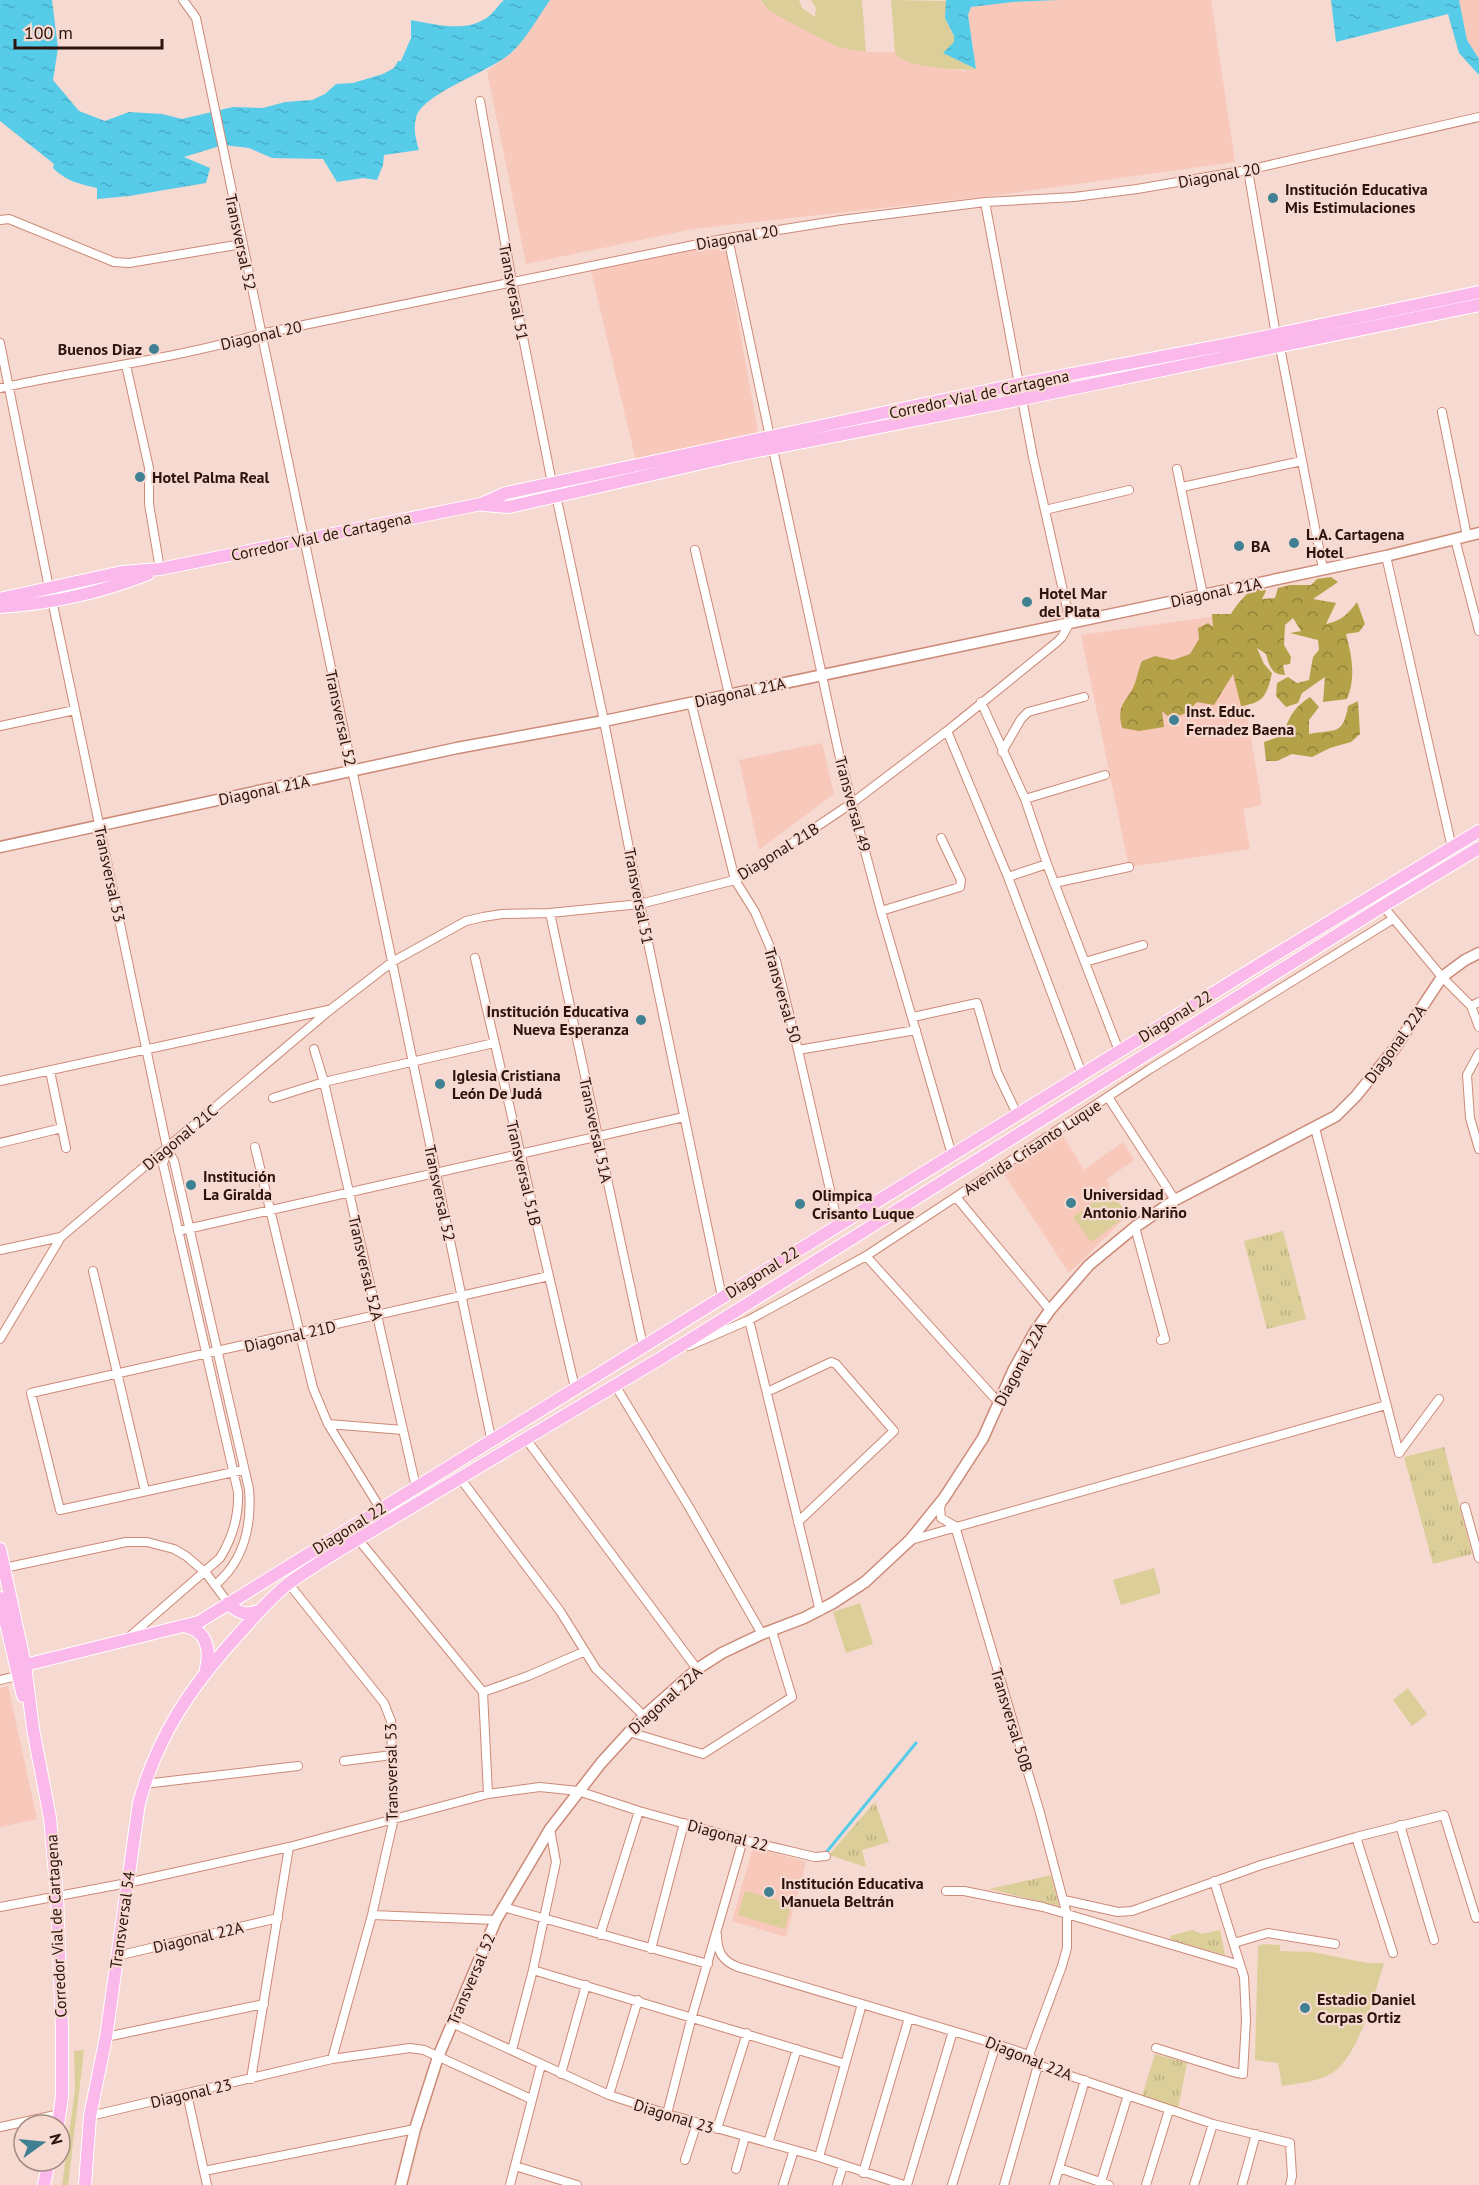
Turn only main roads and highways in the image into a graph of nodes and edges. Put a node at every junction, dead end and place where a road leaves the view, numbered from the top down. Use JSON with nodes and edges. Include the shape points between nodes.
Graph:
{"nodes":[{"id":1,"x":1479,"y":292,"type":"edge"},
{"id":2,"x":1479,"y":305,"type":"edge"},
{"id":3,"x":1278,"y":341,"type":"junction"},
{"id":4,"x":771,"y":443,"type":"junction"},
{"id":5,"x":50,"y":594,"type":"junction"},
{"id":6,"x":0,"y":599,"type":"edge"},
{"id":7,"x":0,"y":608,"type":"edge"},
{"id":8,"x":1479,"y":831,"type":"edge"},
{"id":9,"x":1479,"y":848,"type":"edge"},
{"id":10,"x":0,"y":1549,"type":"edge"},
{"id":11,"x":0,"y":1598,"type":"edge"},
{"id":12,"x":228,"y":1603,"type":"junction"},
{"id":13,"x":258,"y":1611,"type":"junction"},
{"id":14,"x":178,"y":1626,"type":"junction"},
{"id":15,"x":25,"y":1665,"type":"junction"},
{"id":16,"x":205,"y":1671,"type":"junction"},
{"id":17,"x":33,"y":1729,"type":"junction"},
{"id":18,"x":60,"y":2113,"type":"edge"},
{"id":19,"x":85,"y":2185,"type":"edge"}],
"edges":[{"from":1,"to":3,"type":"main road","name":"Corredor Vial de Cartagena"},
{"from":2,"to":3,"type":"main road","name":"Corredor Vial de Cartagena"},
{"from":3,"to":4,"type":"main road","name":"Corredor Vial de Cartagena","via":[[1022,399]]},
{"from":3,"to":4,"type":"main road","name":"Corredor Vial de Cartagena","via":[[1019,384]]},
{"from":4,"to":5,"type":"main road","name":"Corredor Vial de Cartagena","via":[[554,489],[508,507],[481,504],[160,569],[121,585]]},
{"from":5,"to":6,"type":"main road","name":"Corredor Vial de Cartagena"},
{"from":5,"to":7,"type":"main road","name":"Corredor Vial de Cartagena"},
{"from":8,"to":12,"type":"main road","name":"Diagonal 22"},
{"from":9,"to":13,"type":"main road","name":"Diagonal 22","via":[[661,1358],[358,1539],[289,1584]]},
{"from":10,"to":15,"type":"main road","name":"Corredor Vial de Cartagena"},
{"from":11,"to":17,"type":"main road","name":"Corredor Vial de Cartagena"},
{"from":12,"to":13,"type":"main road","via":[[245,1614]]},
{"from":12,"to":14,"type":"main road","name":"Diagonal 22","via":[[199,1622]]},
{"from":13,"to":16,"type":"main road","name":"Diagonal 22"},
{"from":14,"to":15,"type":"main road","name":"Diagonal 22"},
{"from":14,"to":16,"type":"main road","via":[[202,1636],[209,1653]]},
{"from":15,"to":17,"type":"main road","name":"Corredor Vial de Cartagena"},
{"from":16,"to":19,"type":"main road","name":"Transversal 54","via":[[172,1720],[154,1756],[139,1803],[106,2037],[90,2116]]},
{"from":17,"to":18,"type":"main road","name":"Corredor Vial de Cartagena","via":[[50,1818],[57,1897],[62,2029]]}]}
